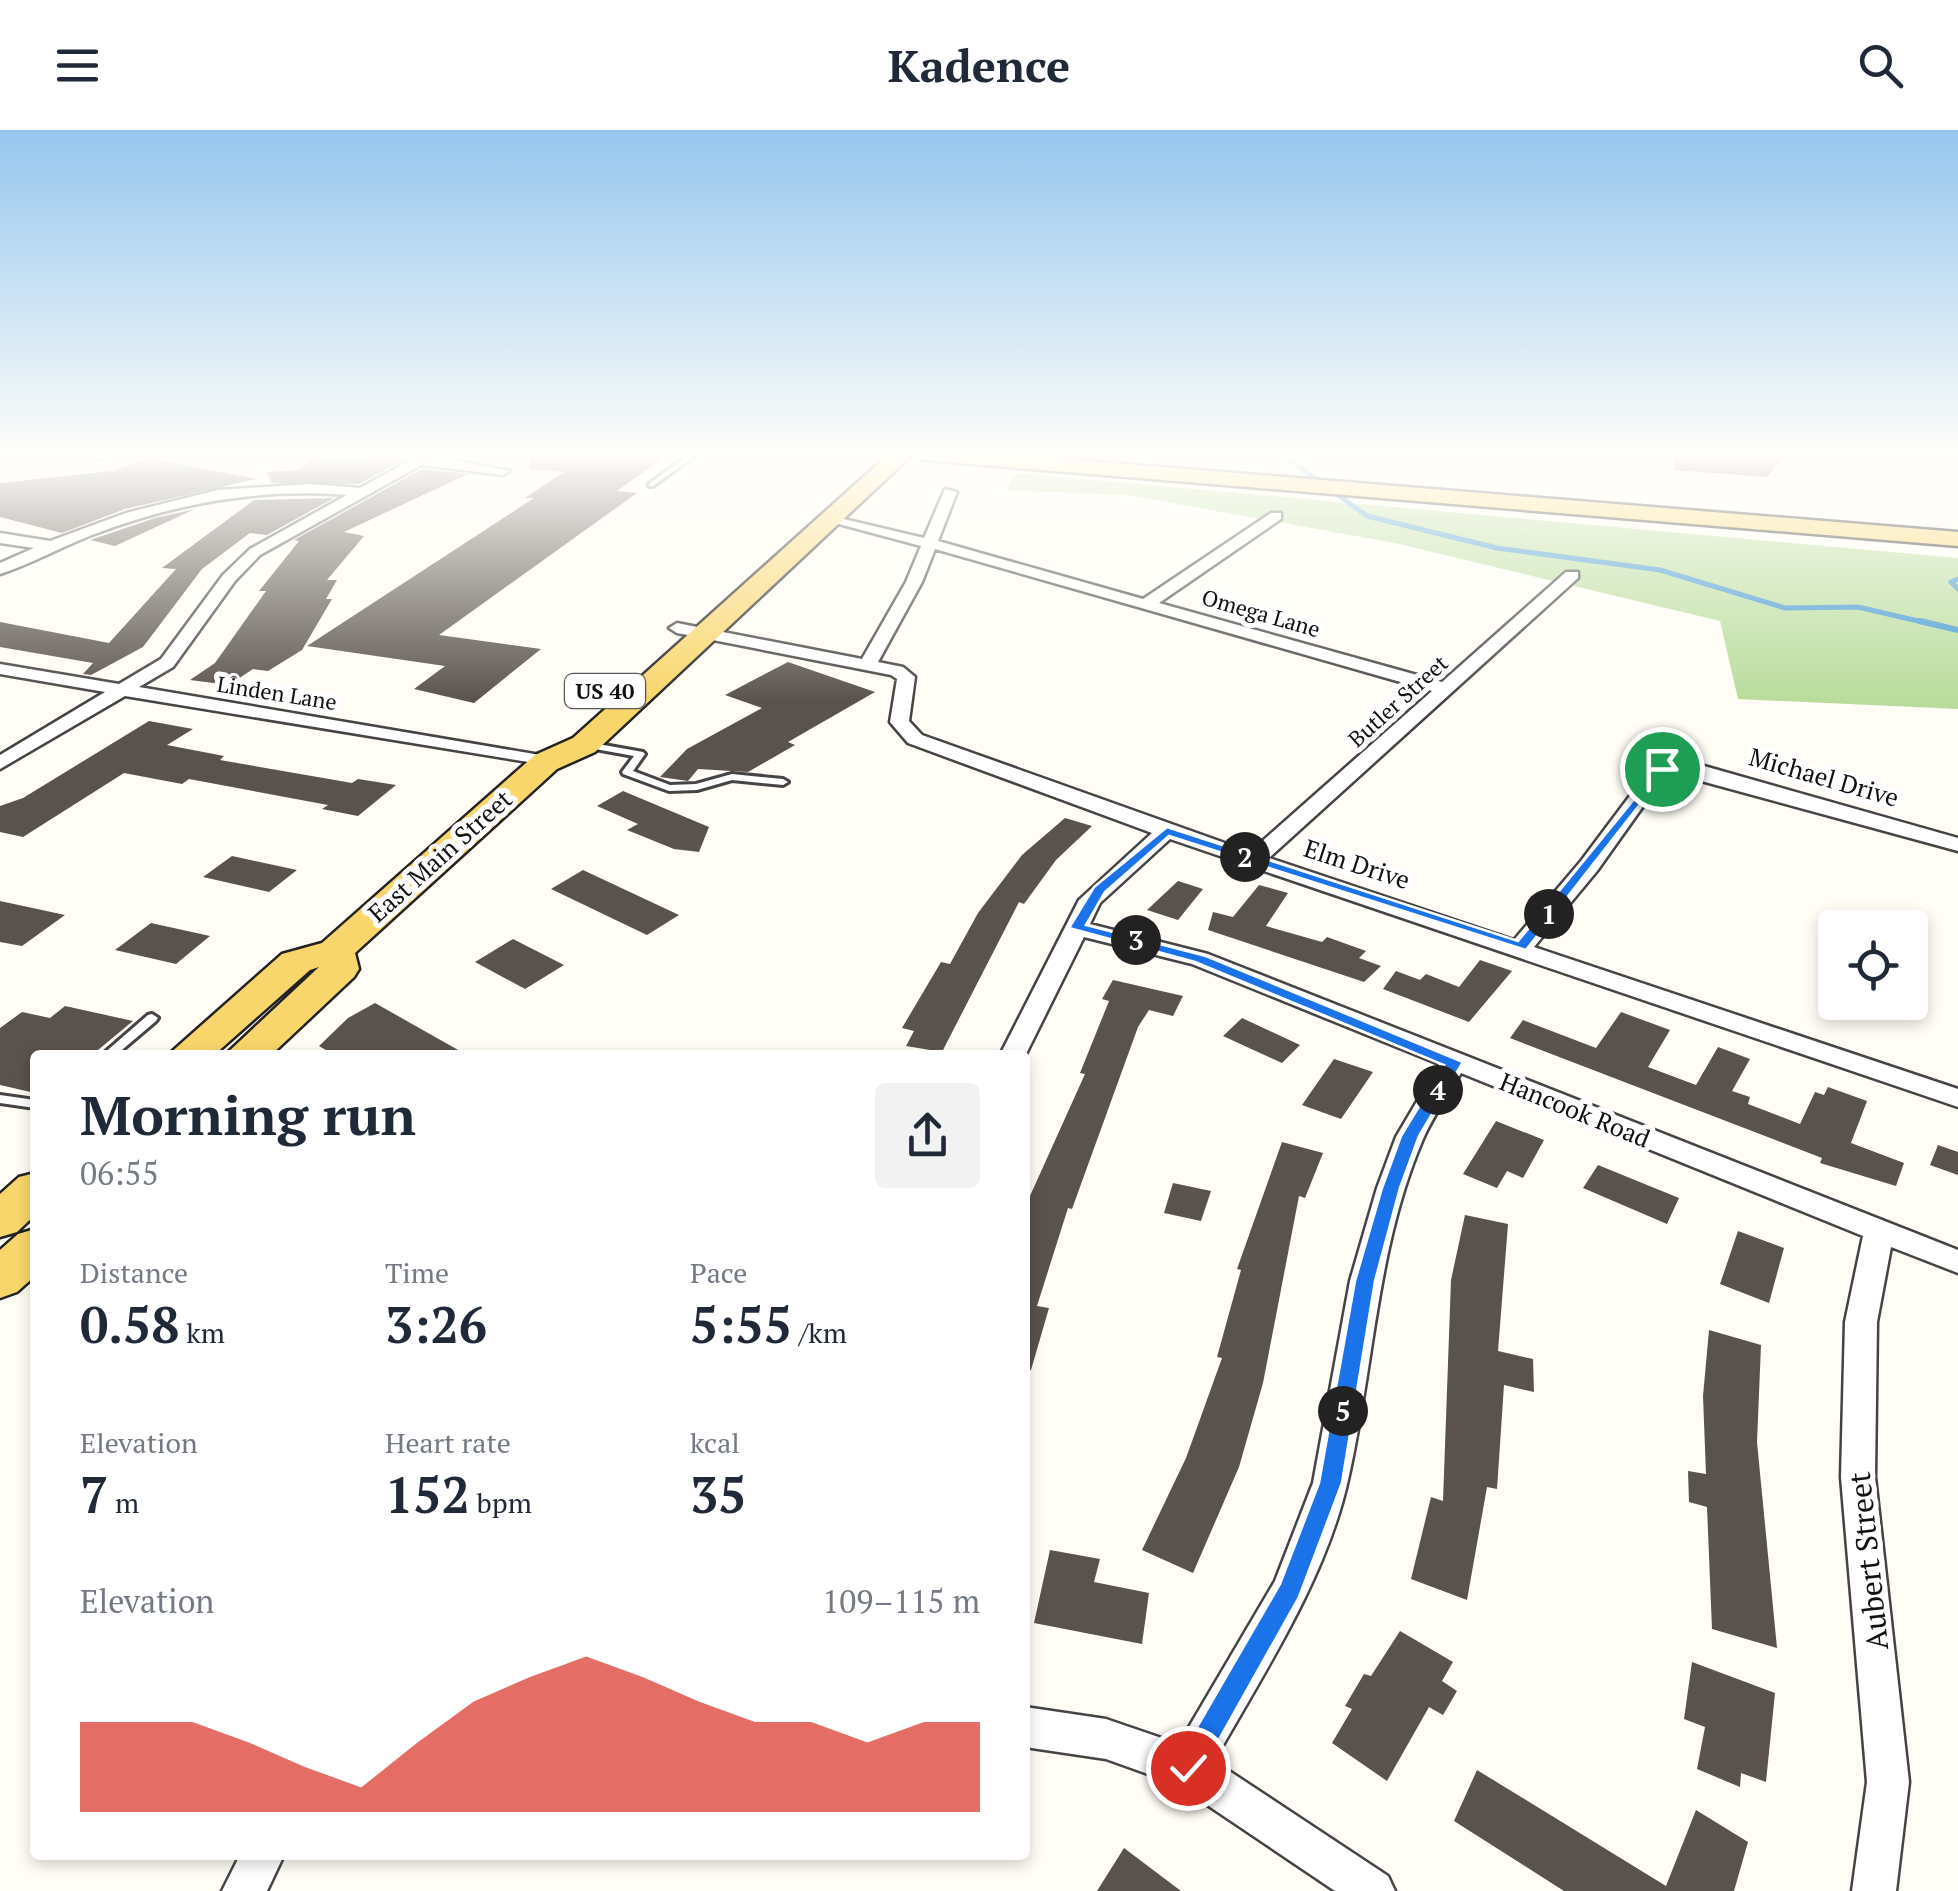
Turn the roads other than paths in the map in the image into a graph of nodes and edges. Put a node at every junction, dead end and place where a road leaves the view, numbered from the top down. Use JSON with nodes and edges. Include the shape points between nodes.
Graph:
{"nodes":[{"id":1,"x":73,"y":536,"type":"edge"},
{"id":2,"x":282,"y":536,"type":"edge"},
{"id":3,"x":781,"y":536,"type":"edge"},
{"id":4,"x":814,"y":536,"type":"edge"},
{"id":5,"x":899,"y":536,"type":"edge"},
{"id":6,"x":935,"y":536,"type":"edge"},
{"id":7,"x":1246,"y":536,"type":"edge"},
{"id":8,"x":1913,"y":536,"type":"edge"},
{"id":9,"x":0,"y":538,"type":"edge"},
{"id":10,"x":1958,"y":540,"type":"edge"},
{"id":11,"x":932,"y":544,"type":"junction"},
{"id":12,"x":50,"y":546,"type":"junction"},
{"id":13,"x":0,"y":570,"type":"edge"},
{"id":14,"x":1572,"y":575,"type":"dead end"},
{"id":15,"x":1146,"y":604,"type":"junction"},
{"id":16,"x":677,"y":628,"type":"junction"},
{"id":17,"x":708,"y":634,"type":"junction"},
{"id":18,"x":868,"y":664,"type":"junction"},
{"id":19,"x":0,"y":669,"type":"edge"},
{"id":20,"x":1445,"y":689,"type":"junction"},
{"id":21,"x":122,"y":691,"type":"junction"},
{"id":22,"x":584,"y":745,"type":"junction"},
{"id":23,"x":546,"y":762,"type":"junction"},
{"id":24,"x":0,"y":763,"type":"edge"},
{"id":25,"x":783,"y":782,"type":"dead end"},
{"id":26,"x":1167,"y":831,"type":"junction"},
{"id":27,"x":1958,"y":845,"type":"edge"},
{"id":28,"x":1254,"y":860,"type":"junction"},
{"id":29,"x":1077,"y":928,"type":"junction"},
{"id":30,"x":1521,"y":947,"type":"junction"},
{"id":31,"x":335,"y":951,"type":"junction"},
{"id":32,"x":152,"y":1018,"type":"dead end"},
{"id":33,"x":114,"y":1050,"type":"edge"},
{"id":34,"x":195,"y":1050,"type":"edge"},
{"id":35,"x":251,"y":1050,"type":"edge"},
{"id":36,"x":1016,"y":1050,"type":"edge"},
{"id":37,"x":1454,"y":1062,"type":"junction"},
{"id":38,"x":0,"y":1098,"type":"edge"},
{"id":39,"x":1958,"y":1098,"type":"edge"},
{"id":40,"x":30,"y":1103,"type":"edge"},
{"id":41,"x":20,"y":1214,"type":"edge"},
{"id":42,"x":1880,"y":1231,"type":"junction"},
{"id":43,"x":1958,"y":1262,"type":"edge"},
{"id":44,"x":0,"y":1279,"type":"edge"},
{"id":45,"x":1030,"y":1728,"type":"edge"},
{"id":46,"x":1188,"y":1768,"type":"junction"},
{"id":47,"x":260,"y":1860,"type":"edge"},
{"id":48,"x":244,"y":1891,"type":"edge"},
{"id":49,"x":1373,"y":1891,"type":"edge"},
{"id":50,"x":1874,"y":1891,"type":"edge"}],
"edges":[{"from":1,"to":12,"type":"street"},
{"from":2,"to":21,"type":"street","via":[[229,578],[167,663]]},
{"from":3,"to":16,"type":"main road","name":"East Main Street","number":"US 40"},
{"from":4,"to":17,"type":"main road","name":"East Main Street","number":"US 40"},
{"from":5,"to":11,"type":"street","name":"Omega Lane"},
{"from":6,"to":11,"type":"street"},
{"from":7,"to":15,"type":"street"},
{"from":8,"to":10,"type":"main road"},
{"from":9,"to":12,"type":"street"},
{"from":11,"to":15,"type":"street","name":"Omega Lane"},
{"from":11,"to":18,"type":"street"},
{"from":12,"to":13,"type":"street"},
{"from":14,"to":20,"type":"street","name":"Butler Street"},
{"from":15,"to":20,"type":"street","name":"Omega Lane"},
{"from":16,"to":17,"type":"street","name":"Elm Drive"},
{"from":16,"to":23,"type":"main road","name":"East Main Street","number":"US 40","via":[[548,740]]},
{"from":17,"to":18,"type":"street","name":"Elm Drive"},
{"from":17,"to":22,"type":"main road","name":"East Main Street","number":"US 40"},
{"from":18,"to":26,"type":"street","name":"Elm Drive","via":[[906,676],[900,722],[915,739]]},
{"from":19,"to":21,"type":"street","name":"Linden Lane"},
{"from":20,"to":28,"type":"street","name":"Butler Street"},
{"from":21,"to":23,"type":"street","name":"Linden Lane"},
{"from":21,"to":24,"type":"street"},
{"from":22,"to":23,"type":"main road","name":"East Main Street","number":"US 40"},
{"from":22,"to":25,"type":"lane","via":[[640,754],[626,772],[669,788],[732,776]]},
{"from":23,"to":31,"type":"main road","name":"East Main Street","number":"US 40"},
{"from":26,"to":28,"type":"street","name":"Elm Drive"},
{"from":26,"to":29,"type":"street","via":[[1099,890]]},
{"from":27,"to":30,"type":"street","name":"Michael Drive","via":[[1668,766]]},
{"from":28,"to":30,"type":"street","name":"Elm Drive"},
{"from":29,"to":36,"type":"street"},
{"from":29,"to":37,"type":"street","name":"Hancook Road","via":[[1200,959]]},
{"from":30,"to":39,"type":"street","name":"Elm Drive"},
{"from":31,"to":34,"type":"main road","name":"East Main Street","number":"US 40","via":[[296,962]]},
{"from":31,"to":35,"type":"main road","name":"East Main Street","number":"US 40","via":[[340,969]]},
{"from":32,"to":33,"type":"lane"},
{"from":37,"to":42,"type":"street","name":"Hancook Road"},
{"from":37,"to":46,"type":"street","via":[[1410,1136],[1391,1188],[1365,1281],[1330,1483],[1290,1589]]},
{"from":38,"to":40,"type":"lane"},
{"from":41,"to":44,"type":"main road"},
{"from":42,"to":43,"type":"street","name":"Hancook Road"},
{"from":42,"to":50,"type":"street","name":"Aubert Street","via":[[1862,1322],[1858,1477],[1888,1782]]},
{"from":45,"to":46,"type":"street","via":[[1106,1739]]},
{"from":46,"to":49,"type":"street"},
{"from":47,"to":48,"type":"street"}]}
